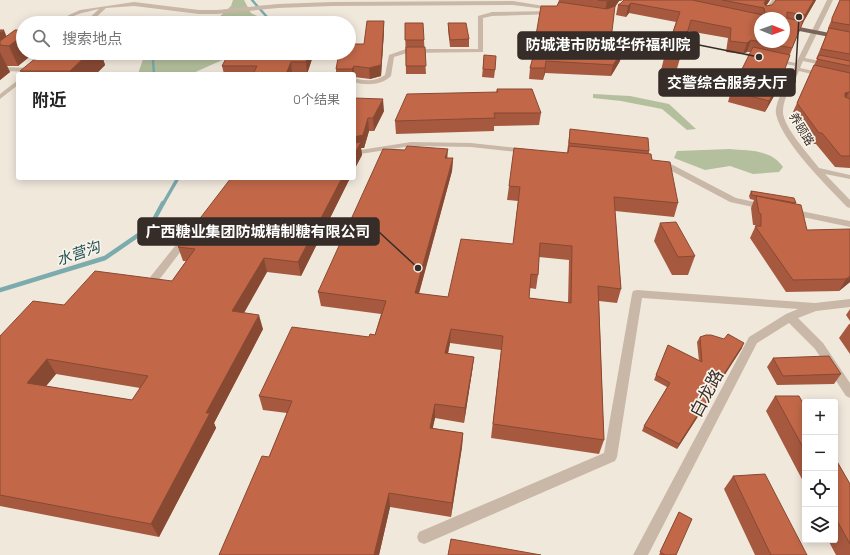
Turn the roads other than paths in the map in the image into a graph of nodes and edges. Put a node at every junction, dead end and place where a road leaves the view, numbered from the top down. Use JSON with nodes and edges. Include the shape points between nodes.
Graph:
{"nodes":[{"id":1,"x":774,"y":0,"type":"edge"},
{"id":2,"x":830,"y":1,"type":"edge"},
{"id":3,"x":836,"y":4,"type":"dead end"},
{"id":4,"x":105,"y":7,"type":"junction"},
{"id":5,"x":766,"y":12,"type":"edge"},
{"id":6,"x":71,"y":16,"type":"edge"},
{"id":7,"x":95,"y":16,"type":"edge"},
{"id":8,"x":790,"y":27,"type":"edge"},
{"id":9,"x":814,"y":32,"type":"junction"},
{"id":10,"x":850,"y":39,"type":"edge"},
{"id":11,"x":747,"y":56,"type":"edge"},
{"id":12,"x":798,"y":65,"type":"junction"},
{"id":13,"x":0,"y":69,"type":"edge"},
{"id":14,"x":850,"y":69,"type":"edge"},
{"id":15,"x":33,"y":70,"type":"edge"},
{"id":16,"x":46,"y":70,"type":"edge"},
{"id":17,"x":356,"y":80,"type":"edge"},
{"id":18,"x":850,"y":81,"type":"edge"},
{"id":19,"x":16,"y":84,"type":"edge"},
{"id":20,"x":0,"y":98,"type":"edge"},
{"id":21,"x":534,"y":152,"type":"edge"},
{"id":22,"x":356,"y":153,"type":"edge"},
{"id":23,"x":652,"y":165,"type":"edge"},
{"id":24,"x":816,"y":170,"type":"junction"},
{"id":25,"x":850,"y":177,"type":"edge"},
{"id":26,"x":850,"y":205,"type":"edge"},
{"id":27,"x":850,"y":224,"type":"edge"},
{"id":28,"x":194,"y":228,"type":"edge"},
{"id":29,"x":155,"y":278,"type":"edge"},
{"id":30,"x":850,"y":303,"type":"edge"},
{"id":31,"x":815,"y":307,"type":"junction"},
{"id":32,"x":790,"y":317,"type":"junction"},
{"id":33,"x":850,"y":393,"type":"edge"},
{"id":34,"x":424,"y":537,"type":"dead end"},
{"id":35,"x":640,"y":555,"type":"edge"}],
"edges":[{"from":1,"to":5,"type":"street"},
{"from":2,"to":3,"type":"street"},
{"from":2,"to":9,"type":"street","name":"养颐路"},
{"from":4,"to":6,"type":"street","via":[[86,9]]},
{"from":4,"to":7,"type":"street"},
{"from":4,"to":17,"type":"street","via":[[134,4],[199,12],[278,6],[513,3],[560,11],[492,14],[480,17],[481,51],[406,51],[391,56],[388,76],[381,82]]},
{"from":8,"to":9,"type":"main road"},
{"from":9,"to":10,"type":"main road"},
{"from":9,"to":12,"type":"street","name":"养颐路"},
{"from":11,"to":12,"type":"street"},
{"from":12,"to":14,"type":"street"},
{"from":12,"to":18,"type":"street"},
{"from":12,"to":24,"type":"street","name":"养颐路","via":[[781,101],[779,112],[784,125]]},
{"from":13,"to":15,"type":"street"},
{"from":15,"to":16,"type":"street"},
{"from":19,"to":20,"type":"street"},
{"from":21,"to":22,"type":"street","via":[[471,145],[411,144]]},
{"from":23,"to":27,"type":"street","via":[[668,166],[733,200]]},
{"from":24,"to":25,"type":"street"},
{"from":24,"to":26,"type":"street","name":"养颐路"},
{"from":28,"to":29,"type":"street"},
{"from":30,"to":31,"type":"street","name":"白龙路"},
{"from":31,"to":32,"type":"street","name":"白龙路"},
{"from":31,"to":34,"type":"street","via":[[637,294],[610,458]]},
{"from":32,"to":33,"type":"street","via":[[819,346]]},
{"from":32,"to":35,"type":"street","name":"白龙路","via":[[753,340]]}]}
